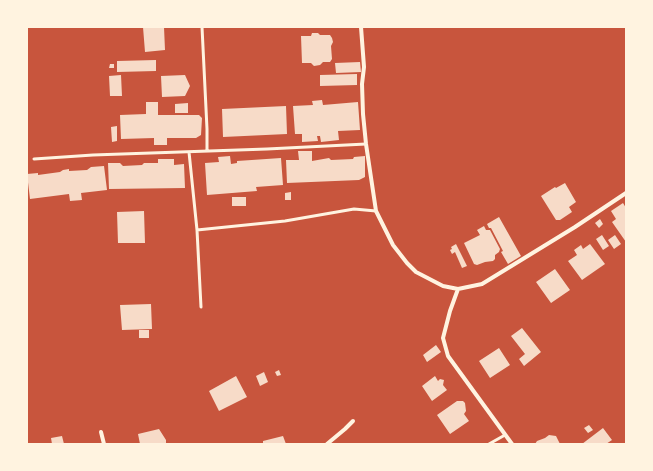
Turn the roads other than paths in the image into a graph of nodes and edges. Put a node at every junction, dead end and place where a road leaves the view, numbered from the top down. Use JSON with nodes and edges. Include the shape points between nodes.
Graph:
{"nodes":[{"id":1,"x":202,"y":27,"type":"edge"},
{"id":2,"x":361,"y":27,"type":"edge"},
{"id":3,"x":366,"y":144,"type":"junction"},
{"id":4,"x":207,"y":151,"type":"junction"},
{"id":5,"x":189,"y":152,"type":"junction"},
{"id":6,"x":34,"y":159,"type":"dead end"},
{"id":7,"x":626,"y":193,"type":"edge"},
{"id":8,"x":376,"y":211,"type":"junction"},
{"id":9,"x":197,"y":230,"type":"junction"},
{"id":10,"x":458,"y":289,"type":"junction"},
{"id":11,"x":200,"y":307,"type":"dead end"},
{"id":12,"x":353,"y":421,"type":"dead end"},
{"id":13,"x":101,"y":432,"type":"dead end"},
{"id":14,"x":505,"y":436,"type":"junction"},
{"id":15,"x":104,"y":444,"type":"edge"},
{"id":16,"x":327,"y":444,"type":"edge"},
{"id":17,"x":490,"y":444,"type":"edge"},
{"id":18,"x":512,"y":444,"type":"edge"}],
"edges":[{"from":1,"to":4,"type":"lane"},
{"from":2,"to":3,"type":"street"},
{"from":3,"to":4,"type":"lane"},
{"from":3,"to":8,"type":"street"},
{"from":4,"to":5,"type":"lane"},
{"from":5,"to":6,"type":"lane"},
{"from":5,"to":9,"type":"lane"},
{"from":7,"to":10,"type":"street","via":[[482,284]]},
{"from":8,"to":9,"type":"lane","via":[[354,210],[285,221]]},
{"from":8,"to":10,"type":"street","via":[[393,245],[416,272],[443,286]]},
{"from":9,"to":11,"type":"lane"},
{"from":10,"to":14,"type":"street","via":[[443,338],[448,356]]},
{"from":12,"to":16,"type":"street"},
{"from":13,"to":15,"type":"street"},
{"from":14,"to":17,"type":"lane"},
{"from":14,"to":18,"type":"street"}]}
